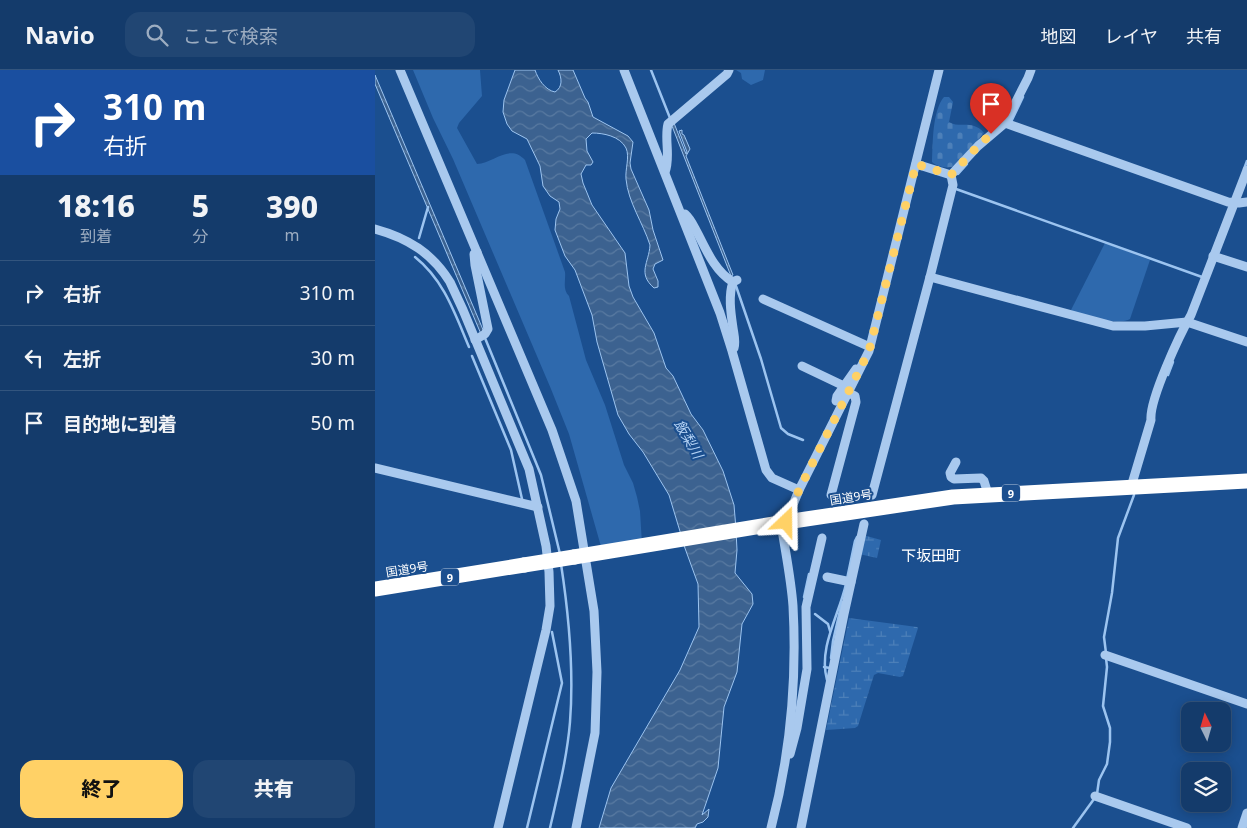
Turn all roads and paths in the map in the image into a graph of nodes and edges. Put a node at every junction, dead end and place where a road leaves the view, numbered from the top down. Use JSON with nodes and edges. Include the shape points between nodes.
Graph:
{"nodes":[{"id":1,"x":400,"y":70,"type":"edge"},
{"id":2,"x":624,"y":70,"type":"edge"},
{"id":3,"x":729,"y":70,"type":"edge"},
{"id":4,"x":939,"y":70,"type":"edge"},
{"id":5,"x":1031,"y":70,"type":"edge"},
{"id":6,"x":1005,"y":123,"type":"junction"},
{"id":7,"x":916,"y":164,"type":"junction"},
{"id":8,"x":1247,"y":170,"type":"edge"},
{"id":9,"x":665,"y":173,"type":"junction"},
{"id":10,"x":951,"y":175,"type":"junction"},
{"id":11,"x":1247,"y":202,"type":"edge"},
{"id":12,"x":1234,"y":203,"type":"junction"},
{"id":13,"x":681,"y":214,"type":"junction"},
{"id":14,"x":375,"y":228,"type":"edge"},
{"id":15,"x":477,"y":252,"type":"junction"},
{"id":16,"x":1213,"y":256,"type":"junction"},
{"id":17,"x":1247,"y":267,"type":"edge"},
{"id":18,"x":930,"y":277,"type":"junction"},
{"id":19,"x":763,"y":299,"type":"dead end"},
{"id":20,"x":1187,"y":322,"type":"junction"},
{"id":21,"x":475,"y":340,"type":"junction"},
{"id":22,"x":1247,"y":342,"type":"edge"},
{"id":23,"x":870,"y":347,"type":"junction"},
{"id":24,"x":732,"y":351,"type":"junction"},
{"id":25,"x":802,"y":366,"type":"dead end"},
{"id":26,"x":847,"y":390,"type":"junction"},
{"id":27,"x":836,"y":400,"type":"dead end"},
{"id":28,"x":956,"y":462,"type":"dead end"},
{"id":29,"x":375,"y":468,"type":"edge"},
{"id":30,"x":1247,"y":481,"type":"edge"},
{"id":31,"x":1131,"y":487,"type":"junction"},
{"id":32,"x":799,"y":490,"type":"junction"},
{"id":33,"x":988,"y":494,"type":"junction"},
{"id":34,"x":831,"y":495,"type":"dead end"},
{"id":35,"x":872,"y":495,"type":"dead end"},
{"id":36,"x":538,"y":507,"type":"junction"},
{"id":37,"x":781,"y":523,"type":"junction"},
{"id":38,"x":863,"y":524,"type":"dead end"},
{"id":39,"x":822,"y":538,"type":"dead end"},
{"id":40,"x":583,"y":555,"type":"junction"},
{"id":41,"x":827,"y":577,"type":"dead end"},
{"id":42,"x":848,"y":582,"type":"junction"},
{"id":43,"x":375,"y":589,"type":"edge"},
{"id":44,"x":1106,"y":656,"type":"dead end"},
{"id":45,"x":1247,"y":704,"type":"edge"},
{"id":46,"x":785,"y":760,"type":"junction"},
{"id":47,"x":1096,"y":796,"type":"dead end"},
{"id":48,"x":1247,"y":813,"type":"edge"},
{"id":49,"x":498,"y":828,"type":"edge"},
{"id":50,"x":576,"y":828,"type":"edge"},
{"id":51,"x":771,"y":828,"type":"edge"},
{"id":52,"x":801,"y":828,"type":"edge"},
{"id":53,"x":1187,"y":828,"type":"edge"},
{"id":54,"x":1242,"y":828,"type":"edge"}],
"edges":[{"from":1,"to":15,"type":"street"},
{"from":2,"to":9,"type":"street"},
{"from":3,"to":9,"type":"street","via":[[669,124]]},
{"from":4,"to":7,"type":"street"},
{"from":5,"to":6,"type":"street"},
{"from":6,"to":10,"type":"street"},
{"from":6,"to":12,"type":"street"},
{"from":7,"to":10,"type":"street"},
{"from":7,"to":23,"type":"street"},
{"from":8,"to":12,"type":"street"},
{"from":9,"to":13,"type":"street"},
{"from":10,"to":18,"type":"street","via":[[953,185]]},
{"from":11,"to":12,"type":"street"},
{"from":12,"to":16,"type":"street"},
{"from":13,"to":24,"type":"street"},
{"from":13,"to":24,"type":"street","via":[[688,217],[720,271],[736,281],[731,297],[735,343]]},
{"from":14,"to":21,"type":"street","via":[[405,239],[436,263],[453,288]]},
{"from":15,"to":21,"type":"street","via":[[474,254],[475,265],[488,329]]},
{"from":15,"to":40,"type":"street","via":[[552,430],[576,501]]},
{"from":16,"to":17,"type":"street"},
{"from":16,"to":20,"type":"street"},
{"from":18,"to":20,"type":"street","via":[[1113,326]]},
{"from":18,"to":35,"type":"street"},
{"from":19,"to":23,"type":"street"},
{"from":20,"to":22,"type":"street"},
{"from":20,"to":31,"type":"street","via":[[1153,405]]},
{"from":21,"to":36,"type":"street","via":[[524,454]]},
{"from":23,"to":26,"type":"street"},
{"from":24,"to":32,"type":"street","via":[[766,470],[772,478]]},
{"from":25,"to":26,"type":"street"},
{"from":26,"to":27,"type":"street"},
{"from":26,"to":32,"type":"street"},
{"from":26,"to":34,"type":"street","via":[[855,396],[856,402]]},
{"from":28,"to":33,"type":"street","via":[[951,477],[981,478]]},
{"from":29,"to":36,"type":"street"},
{"from":30,"to":31,"type":"highway","name":"国道9号","number":"9"},
{"from":31,"to":33,"type":"highway","name":"国道9号","number":"9"},
{"from":32,"to":37,"type":"street"},
{"from":33,"to":37,"type":"highway","name":"国道9号","number":"9","via":[[926,500]]},
{"from":36,"to":49,"type":"street","via":[[549,572],[549,616]]},
{"from":37,"to":40,"type":"highway","name":"国道9号","number":"9"},
{"from":37,"to":46,"type":"street","via":[[793,604],[792,693]]},
{"from":38,"to":42,"type":"street"},
{"from":39,"to":46,"type":"street","via":[[806,607],[805,680],[792,749]]},
{"from":40,"to":43,"type":"highway","name":"国道9号","number":"9","bridge":true},
{"from":40,"to":50,"type":"street","via":[[594,611],[597,700],[593,750]]},
{"from":41,"to":42,"type":"street"},
{"from":42,"to":52,"type":"street"},
{"from":44,"to":45,"type":"street"},
{"from":46,"to":51,"type":"street"},
{"from":47,"to":53,"type":"street"},
{"from":48,"to":54,"type":"street"}]}
